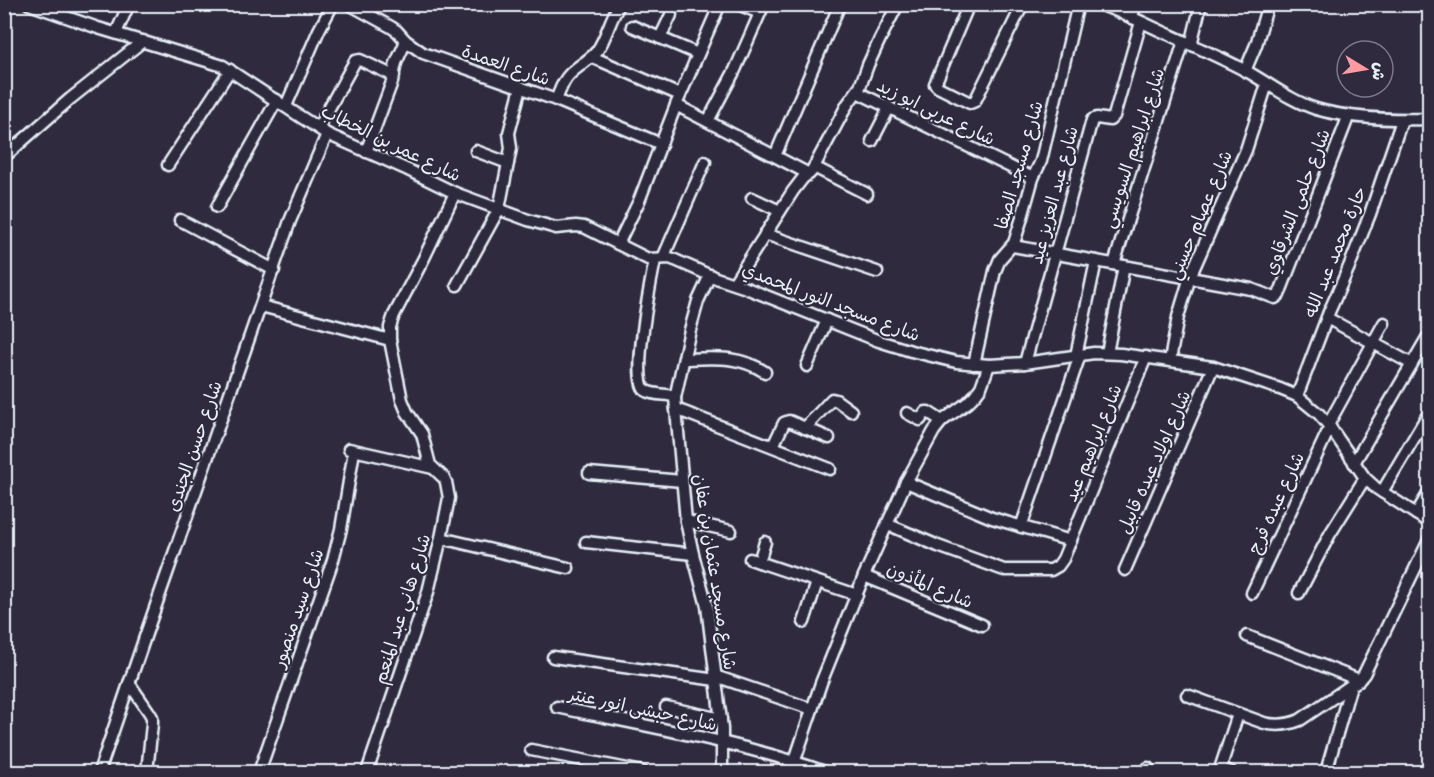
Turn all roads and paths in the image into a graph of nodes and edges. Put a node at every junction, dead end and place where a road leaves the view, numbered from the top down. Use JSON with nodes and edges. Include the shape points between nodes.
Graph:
{"nodes":[{"id":1,"x":29,"y":4,"type":"edge"},
{"id":2,"x":129,"y":4,"type":"edge"},
{"id":3,"x":333,"y":4,"type":"edge"},
{"id":4,"x":348,"y":4,"type":"edge"},
{"id":5,"x":620,"y":4,"type":"edge"},
{"id":6,"x":720,"y":4,"type":"edge"},
{"id":7,"x":738,"y":4,"type":"edge"},
{"id":8,"x":840,"y":4,"type":"edge"},
{"id":9,"x":898,"y":4,"type":"edge"},
{"id":10,"x":969,"y":4,"type":"edge"},
{"id":11,"x":1023,"y":4,"type":"edge"},
{"id":12,"x":1078,"y":4,"type":"edge"},
{"id":13,"x":1098,"y":4,"type":"edge"},
{"id":14,"x":1135,"y":4,"type":"edge"},
{"id":15,"x":1201,"y":4,"type":"edge"},
{"id":16,"x":1268,"y":4,"type":"edge"},
{"id":17,"x":762,"y":9,"type":"edge"},
{"id":18,"x":671,"y":15,"type":"dead end"},
{"id":19,"x":1137,"y":20,"type":"junction"},
{"id":20,"x":632,"y":26,"type":"dead end"},
{"id":21,"x":116,"y":33,"type":"junction"},
{"id":22,"x":660,"y":38,"type":"junction"},
{"id":23,"x":143,"y":42,"type":"junction"},
{"id":24,"x":406,"y":42,"type":"junction"},
{"id":25,"x":1187,"y":43,"type":"junction"},
{"id":26,"x":698,"y":54,"type":"junction"},
{"id":27,"x":592,"y":57,"type":"junction"},
{"id":28,"x":230,"y":70,"type":"junction"},
{"id":29,"x":1245,"y":71,"type":"junction"},
{"id":30,"x":394,"y":76,"type":"junction"},
{"id":31,"x":1267,"y":84,"type":"junction"},
{"id":32,"x":521,"y":87,"type":"junction"},
{"id":33,"x":857,"y":92,"type":"junction"},
{"id":34,"x":556,"y":100,"type":"junction"},
{"id":35,"x":678,"y":100,"type":"junction"},
{"id":36,"x":281,"y":103,"type":"junction"},
{"id":37,"x":890,"y":108,"type":"junction"},
{"id":38,"x":1349,"y":115,"type":"junction"},
{"id":39,"x":1430,"y":119,"type":"edge"},
{"id":40,"x":1402,"y":120,"type":"junction"},
{"id":41,"x":708,"y":121,"type":"junction"},
{"id":42,"x":323,"y":131,"type":"junction"},
{"id":43,"x":872,"y":141,"type":"dead end"},
{"id":44,"x":661,"y":144,"type":"junction"},
{"id":45,"x":476,"y":151,"type":"dead end"},
{"id":46,"x":366,"y":152,"type":"junction"},
{"id":47,"x":775,"y":156,"type":"junction"},
{"id":48,"x":4,"y":157,"type":"edge"},
{"id":49,"x":705,"y":162,"type":"dead end"},
{"id":50,"x":508,"y":163,"type":"junction"},
{"id":51,"x":168,"y":165,"type":"dead end"},
{"id":52,"x":811,"y":170,"type":"junction"},
{"id":53,"x":1033,"y":177,"type":"junction"},
{"id":54,"x":455,"y":193,"type":"junction"},
{"id":55,"x":867,"y":194,"type":"dead end"},
{"id":56,"x":752,"y":198,"type":"dead end"},
{"id":57,"x":217,"y":207,"type":"dead end"},
{"id":58,"x":499,"y":209,"type":"junction"},
{"id":59,"x":780,"y":211,"type":"junction"},
{"id":60,"x":180,"y":220,"type":"dead end"},
{"id":61,"x":765,"y":234,"type":"junction"},
{"id":62,"x":618,"y":244,"type":"junction"},
{"id":63,"x":1012,"y":246,"type":"junction"},
{"id":64,"x":1055,"y":254,"type":"junction"},
{"id":65,"x":659,"y":259,"type":"junction"},
{"id":66,"x":1096,"y":261,"type":"junction"},
{"id":67,"x":1119,"y":265,"type":"junction"},
{"id":68,"x":274,"y":270,"type":"junction"},
{"id":69,"x":878,"y":272,"type":"dead end"},
{"id":70,"x":710,"y":274,"type":"junction"},
{"id":71,"x":1190,"y":277,"type":"junction"},
{"id":72,"x":734,"y":283,"type":"junction"},
{"id":73,"x":457,"y":285,"type":"dead end"},
{"id":74,"x":261,"y":306,"type":"junction"},
{"id":75,"x":1326,"y":318,"type":"junction"},
{"id":76,"x":827,"y":320,"type":"junction"},
{"id":77,"x":1384,"y":323,"type":"dead end"},
{"id":78,"x":1427,"y":338,"type":"dead end"},
{"id":79,"x":390,"y":340,"type":"junction"},
{"id":80,"x":1373,"y":343,"type":"junction"},
{"id":81,"x":1107,"y":352,"type":"junction"},
{"id":82,"x":1078,"y":356,"type":"junction"},
{"id":83,"x":1146,"y":357,"type":"junction"},
{"id":84,"x":684,"y":359,"type":"junction"},
{"id":85,"x":1170,"y":360,"type":"junction"},
{"id":86,"x":1025,"y":363,"type":"junction"},
{"id":87,"x":974,"y":364,"type":"junction"},
{"id":88,"x":1412,"y":364,"type":"junction"},
{"id":89,"x":989,"y":365,"type":"junction"},
{"id":90,"x":807,"y":366,"type":"dead end"},
{"id":91,"x":1214,"y":367,"type":"junction"},
{"id":92,"x":765,"y":372,"type":"dead end"},
{"id":93,"x":1296,"y":396,"type":"junction"},
{"id":94,"x":676,"y":403,"type":"junction"},
{"id":95,"x":851,"y":411,"type":"dead end"},
{"id":96,"x":1430,"y":411,"type":"edge"},
{"id":97,"x":907,"y":413,"type":"dead end"},
{"id":98,"x":942,"y":421,"type":"junction"},
{"id":99,"x":1329,"y":426,"type":"junction"},
{"id":100,"x":805,"y":428,"type":"junction"},
{"id":101,"x":829,"y":438,"type":"dead end"},
{"id":102,"x":773,"y":446,"type":"junction"},
{"id":103,"x":1354,"y":463,"type":"junction"},
{"id":104,"x":433,"y":468,"type":"junction"},
{"id":105,"x":830,"y":469,"type":"dead end"},
{"id":106,"x":589,"y":473,"type":"dead end"},
{"id":107,"x":1365,"y":478,"type":"junction"},
{"id":108,"x":682,"y":481,"type":"junction"},
{"id":109,"x":906,"y":482,"type":"junction"},
{"id":110,"x":1430,"y":491,"type":"edge"},
{"id":111,"x":1382,"y":492,"type":"junction"},
{"id":112,"x":1416,"y":514,"type":"junction"},
{"id":113,"x":686,"y":521,"type":"junction"},
{"id":114,"x":1430,"y":523,"type":"edge"},
{"id":115,"x":887,"y":524,"type":"junction"},
{"id":116,"x":1021,"y":527,"type":"junction"},
{"id":117,"x":732,"y":531,"type":"dead end"},
{"id":118,"x":441,"y":538,"type":"junction"},
{"id":119,"x":1430,"y":538,"type":"edge"},
{"id":120,"x":1071,"y":541,"type":"junction"},
{"id":121,"x":586,"y":542,"type":"dead end"},
{"id":122,"x":765,"y":542,"type":"dead end"},
{"id":123,"x":693,"y":554,"type":"junction"},
{"id":124,"x":568,"y":568,"type":"dead end"},
{"id":125,"x":1125,"y":570,"type":"dead end"},
{"id":126,"x":864,"y":576,"type":"junction"},
{"id":127,"x":817,"y":582,"type":"junction"},
{"id":128,"x":1252,"y":593,"type":"dead end"},
{"id":129,"x":1299,"y":593,"type":"dead end"},
{"id":130,"x":857,"y":595,"type":"junction"},
{"id":131,"x":804,"y":622,"type":"dead end"},
{"id":132,"x":982,"y":625,"type":"dead end"},
{"id":133,"x":1247,"y":636,"type":"dead end"},
{"id":134,"x":553,"y":657,"type":"dead end"},
{"id":135,"x":715,"y":678,"type":"junction"},
{"id":136,"x":129,"y":683,"type":"junction"},
{"id":137,"x":1355,"y":683,"type":"junction"},
{"id":138,"x":1187,"y":695,"type":"dead end"},
{"id":139,"x":557,"y":707,"type":"dead end"},
{"id":140,"x":666,"y":707,"type":"dead end"},
{"id":141,"x":812,"y":709,"type":"junction"},
{"id":142,"x":1238,"y":714,"type":"junction"},
{"id":143,"x":721,"y":719,"type":"junction"},
{"id":144,"x":723,"y":743,"type":"junction"},
{"id":145,"x":531,"y":750,"type":"dead end"},
{"id":146,"x":792,"y":767,"type":"edge"},
{"id":147,"x":99,"y":772,"type":"edge"},
{"id":148,"x":147,"y":772,"type":"edge"},
{"id":149,"x":259,"y":772,"type":"edge"},
{"id":150,"x":367,"y":772,"type":"edge"},
{"id":151,"x":643,"y":772,"type":"edge"},
{"id":152,"x":722,"y":772,"type":"edge"},
{"id":153,"x":825,"y":772,"type":"edge"},
{"id":154,"x":1231,"y":772,"type":"edge"},
{"id":155,"x":1326,"y":772,"type":"edge"}],
"edges":[{"from":1,"to":21,"type":"street","name":"شارع عمر بن الخطاب"},
{"from":2,"to":21,"type":"street"},
{"from":3,"to":36,"type":"street"},
{"from":4,"to":24,"type":"street","name":"شارع العمدة","via":[[391,27]]},
{"from":5,"to":27,"type":"street"},
{"from":6,"to":26,"type":"street"},
{"from":7,"to":17,"type":"street"},
{"from":8,"to":47,"type":"street"},
{"from":9,"to":33,"type":"street"},
{"from":10,"to":11,"type":"street","via":[[935,84],[968,102],[975,101]]},
{"from":12,"to":53,"type":"street","name":"شارع مسجد الصفا","via":[[1041,161]]},
{"from":13,"to":19,"type":"street"},
{"from":14,"to":19,"type":"street"},
{"from":15,"to":25,"type":"street","name":"شارع ابراهيم السويسي"},
{"from":16,"to":29,"type":"street"},
{"from":17,"to":41,"type":"street"},
{"from":18,"to":22,"type":"street"},
{"from":19,"to":25,"type":"street"},
{"from":19,"to":64,"type":"street","name":"شارع عبد العزيز عيد","via":[[1114,116],[1110,120],[1092,120]]},
{"from":20,"to":22,"type":"street"},
{"from":21,"to":23,"type":"street","name":"شارع عمر بن الخطاب"},
{"from":22,"to":26,"type":"street"},
{"from":23,"to":28,"type":"street","name":"شارع عمر بن الخطاب"},
{"from":23,"to":48,"type":"street"},
{"from":24,"to":30,"type":"street"},
{"from":24,"to":32,"type":"street","name":"شارع العمدة","via":[[433,57]]},
{"from":25,"to":29,"type":"street"},
{"from":25,"to":67,"type":"street","name":"شارع ابراهيم السويسي"},
{"from":26,"to":35,"type":"street"},
{"from":27,"to":34,"type":"street","via":[[569,75]]},
{"from":27,"to":35,"type":"street"},
{"from":28,"to":36,"type":"street","name":"شارع عمر بن الخطاب"},
{"from":28,"to":51,"type":"street"},
{"from":29,"to":31,"type":"street"},
{"from":30,"to":42,"type":"street","name":"شارع حسن الجندى","via":[[355,61]]},
{"from":30,"to":46,"type":"street"},
{"from":31,"to":38,"type":"street","via":[[1304,105]]},
{"from":31,"to":71,"type":"street","name":"شارع عصام حسني","via":[[1246,150]]},
{"from":32,"to":34,"type":"street","name":"شارع العمدة"},
{"from":32,"to":50,"type":"street","via":[[509,134]]},
{"from":33,"to":37,"type":"street","name":"شارع عربى ابو زيد"},
{"from":33,"to":52,"type":"street"},
{"from":34,"to":44,"type":"street","name":"شارع العمدة"},
{"from":35,"to":41,"type":"street"},
{"from":35,"to":44,"type":"street"},
{"from":36,"to":42,"type":"street","name":"شارع عمر بن الخطاب"},
{"from":36,"to":57,"type":"street"},
{"from":37,"to":43,"type":"street"},
{"from":37,"to":53,"type":"street","name":"شارع عربى ابو زيد"},
{"from":38,"to":40,"type":"street"},
{"from":38,"to":71,"type":"street","name":"شارع حلمى الشرقاوي","via":[[1279,295],[1273,298],[1251,289]]},
{"from":39,"to":40,"type":"street"},
{"from":40,"to":75,"type":"street","name":"حارة محمد عبد الله","via":[[1371,214]]},
{"from":41,"to":47,"type":"street"},
{"from":42,"to":46,"type":"street","name":"شارع عمر بن الخطاب"},
{"from":42,"to":68,"type":"street","name":"شارع حسن الجندى"},
{"from":44,"to":62,"type":"street"},
{"from":45,"to":50,"type":"street"},
{"from":46,"to":54,"type":"street","name":"شارع عمر بن الخطاب"},
{"from":47,"to":52,"type":"street"},
{"from":49,"to":65,"type":"street"},
{"from":50,"to":58,"type":"street"},
{"from":52,"to":55,"type":"street"},
{"from":52,"to":59,"type":"street"},
{"from":53,"to":63,"type":"street","name":"شارع مسجد الصفا"},
{"from":54,"to":58,"type":"street","name":"شارع عمر بن الخطاب"},
{"from":54,"to":79,"type":"street","name":"شارع هاني عبد المنعم","via":[[394,315]]},
{"from":56,"to":59,"type":"street"},
{"from":58,"to":62,"type":"street","name":"شارع مسجد النور المحمدي","via":[[556,228],[584,227]]},
{"from":58,"to":73,"type":"street"},
{"from":59,"to":61,"type":"street"},
{"from":60,"to":68,"type":"street"},
{"from":61,"to":69,"type":"street"},
{"from":61,"to":72,"type":"street"},
{"from":62,"to":65,"type":"street","name":"شارع مسجد النور المحمدي","via":[[648,259]]},
{"from":63,"to":64,"type":"street"},
{"from":63,"to":87,"type":"street","name":"شارع مسجد الصفا","via":[[997,264]]},
{"from":64,"to":66,"type":"street"},
{"from":64,"to":86,"type":"street","name":"شارع عبد العزيز عيد"},
{"from":65,"to":70,"type":"street","name":"شارع مسجد النور المحمدي","via":[[675,260]]},
{"from":65,"to":94,"type":"street","via":[[646,302],[640,374],[647,391],[673,396]]},
{"from":66,"to":67,"type":"street"},
{"from":66,"to":82,"type":"street"},
{"from":67,"to":71,"type":"street"},
{"from":67,"to":81,"type":"street","name":"شارع ابراهيم السويسي"},
{"from":68,"to":74,"type":"street","name":"شارع حسن الجندى"},
{"from":70,"to":72,"type":"street","name":"شارع مسجد النور المحمدي"},
{"from":70,"to":84,"type":"street","name":"شارع مسجد عثمان بن عفان","via":[[698,301]]},
{"from":71,"to":85,"type":"street","name":"شارع عصام حسني"},
{"from":72,"to":76,"type":"street","name":"شارع مسجد النور المحمدي"},
{"from":74,"to":79,"type":"street"},
{"from":74,"to":136,"type":"street","name":"شارع حسن الجندى"},
{"from":75,"to":80,"type":"street"},
{"from":75,"to":93,"type":"street","name":"حارة محمد عبد الله"},
{"from":76,"to":87,"type":"street","name":"شارع مسجد النور المحمدي","via":[[910,351]]},
{"from":76,"to":90,"type":"street"},
{"from":77,"to":80,"type":"street","name":"شارع عبده فرج"},
{"from":78,"to":88,"type":"street"},
{"from":79,"to":104,"type":"street","name":"شارع هاني عبد المنعم","via":[[402,400],[422,434]]},
{"from":80,"to":88,"type":"street"},
{"from":80,"to":99,"type":"street","name":"شارع عبده فرج"},
{"from":81,"to":82,"type":"street","name":"شارع مسجد النور المحمدي"},
{"from":81,"to":83,"type":"street","name":"شارع مسجد النور المحمدي"},
{"from":82,"to":86,"type":"street","name":"شارع مسجد النور المحمدي"},
{"from":82,"to":116,"type":"street"},
{"from":83,"to":85,"type":"street","name":"شارع مسجد النور المحمدي"},
{"from":83,"to":120,"type":"street","name":"شارع ابراهيم عيد"},
{"from":84,"to":92,"type":"street","via":[[735,359]]},
{"from":84,"to":94,"type":"street","name":"شارع مسجد عثمان بن عفان"},
{"from":85,"to":91,"type":"street","name":"شارع مسجد النور المحمدي"},
{"from":86,"to":89,"type":"street","name":"شارع مسجد النور المحمدي"},
{"from":87,"to":89,"type":"street","name":"شارع مسجد النور المحمدي"},
{"from":88,"to":103,"type":"street"},
{"from":89,"to":98,"type":"street","via":[[975,395]]},
{"from":91,"to":93,"type":"street","name":"شارع مسجد النور المحمدي"},
{"from":91,"to":125,"type":"street","name":"شارع اولاد عبده قابيل"},
{"from":93,"to":99,"type":"street","name":"شارع مسجد النور المحمدي"},
{"from":94,"to":102,"type":"street"},
{"from":94,"to":108,"type":"street","name":"شارع مسجد عثمان بن عفان"},
{"from":95,"to":100,"type":"street","via":[[832,399]]},
{"from":96,"to":111,"type":"street"},
{"from":97,"to":98,"type":"street","via":[[920,420],[928,412]]},
{"from":98,"to":109,"type":"street"},
{"from":99,"to":103,"type":"street","name":"شارع مسجد النور المحمدي"},
{"from":99,"to":128,"type":"street","name":"شارع عبده فرج"},
{"from":100,"to":101,"type":"street"},
{"from":100,"to":102,"type":"street","via":[[789,421],[784,423]]},
{"from":102,"to":105,"type":"street"},
{"from":103,"to":107,"type":"street","name":"شارع مسجد النور المحمدي"},
{"from":104,"to":118,"type":"street","name":"شارع هاني عبد المنعم","via":[[444,478],[449,498]]},
{"from":104,"to":149,"type":"street","name":"شارع سيد منصور","via":[[351,450],[331,567]]},
{"from":106,"to":108,"type":"street"},
{"from":107,"to":111,"type":"street","name":"شارع مسجد النور المحمدي"},
{"from":107,"to":129,"type":"street"},
{"from":108,"to":113,"type":"street","name":"شارع مسجد عثمان بن عفان"},
{"from":109,"to":115,"type":"street"},
{"from":109,"to":116,"type":"street"},
{"from":110,"to":112,"type":"street"},
{"from":111,"to":112,"type":"street","name":"شارع مسجد النور المحمدي"},
{"from":112,"to":114,"type":"street","name":"شارع مسجد النور المحمدي"},
{"from":113,"to":117,"type":"street"},
{"from":113,"to":123,"type":"street","name":"شارع مسجد عثمان بن عفان"},
{"from":115,"to":120,"type":"street","name":"شارع ابراهيم عيد","via":[[1004,570],[1051,570],[1063,559]]},
{"from":115,"to":126,"type":"street"},
{"from":116,"to":120,"type":"street"},
{"from":118,"to":124,"type":"street"},
{"from":118,"to":150,"type":"street","name":"شارع هاني عبد المنعم","via":[[428,592]]},
{"from":119,"to":137,"type":"street","via":[[1364,674]]},
{"from":121,"to":123,"type":"street"},
{"from":122,"to":127,"type":"street","via":[[754,560]]},
{"from":123,"to":135,"type":"street","name":"شارع مسجد عثمان بن عفان","via":[[707,606]]},
{"from":126,"to":130,"type":"street"},
{"from":126,"to":132,"type":"street","name":"شارع المأذون"},
{"from":127,"to":130,"type":"street"},
{"from":127,"to":131,"type":"street"},
{"from":130,"to":141,"type":"street"},
{"from":133,"to":137,"type":"street"},
{"from":134,"to":135,"type":"street"},
{"from":135,"to":141,"type":"street"},
{"from":135,"to":143,"type":"street","name":"شارع مسجد عثمان بن عفان"},
{"from":136,"to":147,"type":"street","name":"شارع حسن الجندى"},
{"from":136,"to":148,"type":"street","via":[[152,717]]},
{"from":137,"to":142,"type":"street","via":[[1292,724],[1274,726]]},
{"from":137,"to":155,"type":"street"},
{"from":138,"to":142,"type":"street"},
{"from":139,"to":144,"type":"street","name":"شارع حبشى انور عنتر"},
{"from":140,"to":143,"type":"street"},
{"from":141,"to":146,"type":"street"},
{"from":142,"to":154,"type":"street","via":[[1221,766]]},
{"from":143,"to":144,"type":"street","name":"شارع مسجد عثمان بن عفان"},
{"from":144,"to":146,"type":"street","name":"شارع حبشى انور عنتر"},
{"from":144,"to":152,"type":"street","name":"شارع مسجد عثمان بن عفان"},
{"from":145,"to":151,"type":"street"},
{"from":146,"to":153,"type":"street","name":"شارع حبشى انور عنتر"}]}
